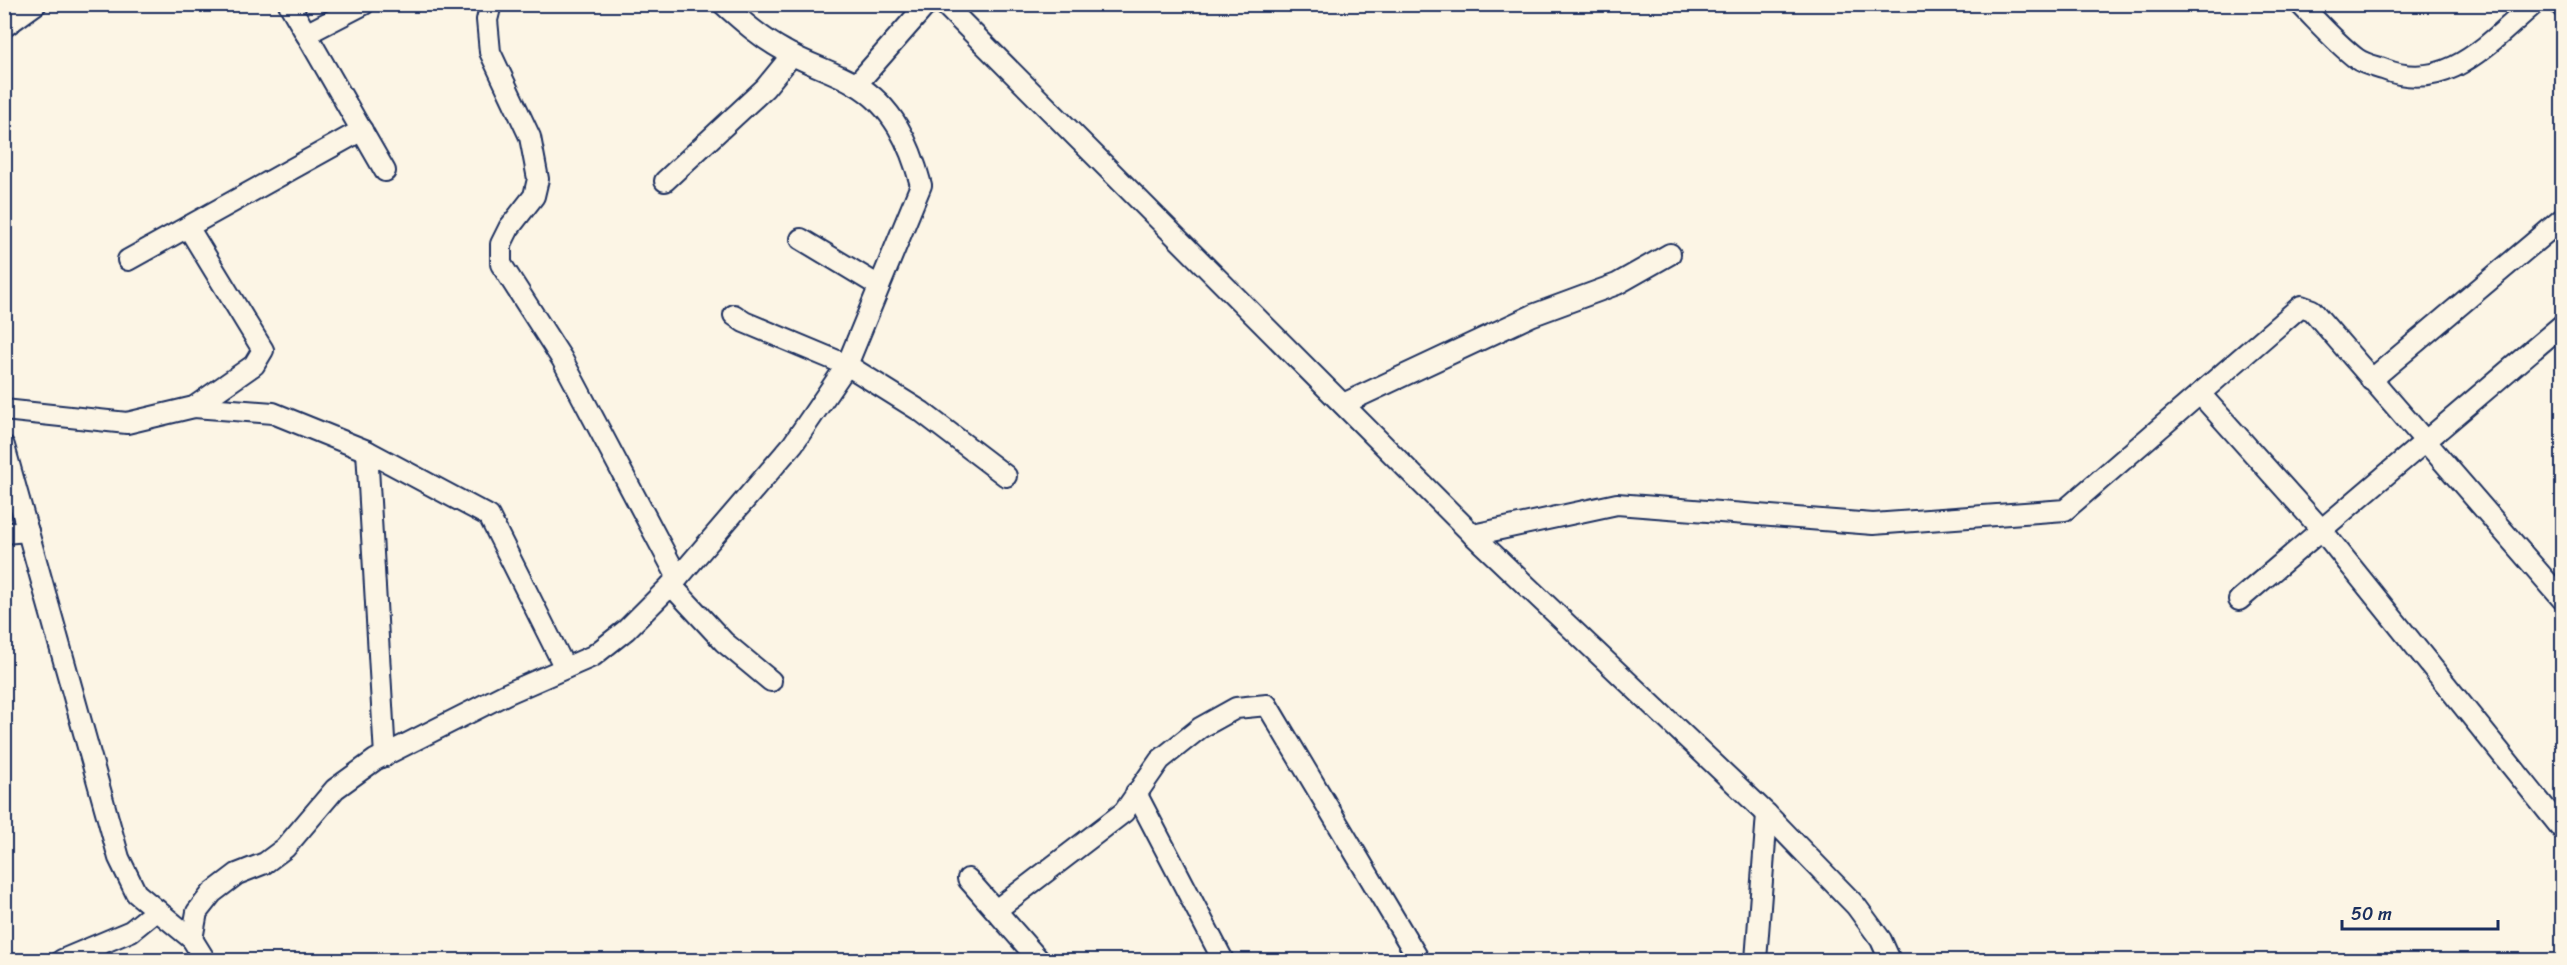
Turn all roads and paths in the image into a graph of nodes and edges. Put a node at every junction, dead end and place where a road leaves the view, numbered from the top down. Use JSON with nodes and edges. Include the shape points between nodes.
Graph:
{"nodes":[{"id":1,"x":36,"y":4,"type":"edge"},
{"id":2,"x":289,"y":4,"type":"edge"},
{"id":3,"x":364,"y":4,"type":"edge"},
{"id":4,"x":491,"y":4,"type":"edge"},
{"id":5,"x":723,"y":4,"type":"edge"},
{"id":6,"x":927,"y":4,"type":"edge"},
{"id":7,"x":944,"y":4,"type":"edge"},
{"id":8,"x":2300,"y":4,"type":"edge"},
{"id":9,"x":2534,"y":4,"type":"edge"},
{"id":10,"x":4,"y":27,"type":"edge"},
{"id":11,"x":306,"y":34,"type":"junction"},
{"id":12,"x":792,"y":55,"type":"junction"},
{"id":13,"x":856,"y":85,"type":"junction"},
{"id":14,"x":362,"y":130,"type":"junction"},
{"id":15,"x":385,"y":171,"type":"dead end"},
{"id":16,"x":665,"y":181,"type":"dead end"},
{"id":17,"x":2562,"y":219,"type":"edge"},
{"id":18,"x":188,"y":227,"type":"junction"},
{"id":19,"x":801,"y":239,"type":"dead end"},
{"id":20,"x":1670,"y":254,"type":"dead end"},
{"id":21,"x":128,"y":260,"type":"dead end"},
{"id":22,"x":879,"y":286,"type":"junction"},
{"id":23,"x":734,"y":315,"type":"dead end"},
{"id":24,"x":2562,"y":325,"type":"edge"},
{"id":25,"x":847,"y":365,"type":"junction"},
{"id":26,"x":2371,"y":380,"type":"junction"},
{"id":27,"x":2201,"y":395,"type":"junction"},
{"id":28,"x":1343,"y":404,"type":"junction"},
{"id":29,"x":194,"y":407,"type":"junction"},
{"id":30,"x":4,"y":410,"type":"edge"},
{"id":31,"x":2428,"y":440,"type":"junction"},
{"id":32,"x":4,"y":446,"type":"edge"},
{"id":33,"x":367,"y":451,"type":"junction"},
{"id":34,"x":1006,"y":476,"type":"dead end"},
{"id":35,"x":2321,"y":529,"type":"junction"},
{"id":36,"x":28,"y":531,"type":"junction"},
{"id":37,"x":4,"y":533,"type":"edge"},
{"id":38,"x":1473,"y":535,"type":"junction"},
{"id":39,"x":675,"y":581,"type":"junction"},
{"id":40,"x":2562,"y":599,"type":"edge"},
{"id":41,"x":2239,"y":600,"type":"dead end"},
{"id":42,"x":565,"y":668,"type":"junction"},
{"id":43,"x":771,"y":681,"type":"dead end"},
{"id":44,"x":385,"y":756,"type":"junction"},
{"id":45,"x":1136,"y":793,"type":"junction"},
{"id":46,"x":1767,"y":814,"type":"junction"},
{"id":47,"x":2562,"y":829,"type":"edge"},
{"id":48,"x":968,"y":879,"type":"dead end"},
{"id":49,"x":157,"y":910,"type":"junction"},
{"id":50,"x":996,"y":910,"type":"junction"},
{"id":51,"x":192,"y":939,"type":"junction"},
{"id":52,"x":62,"y":960,"type":"edge"},
{"id":53,"x":205,"y":960,"type":"edge"},
{"id":54,"x":1039,"y":960,"type":"edge"},
{"id":55,"x":1223,"y":960,"type":"edge"},
{"id":56,"x":1419,"y":960,"type":"edge"},
{"id":57,"x":1756,"y":960,"type":"edge"},
{"id":58,"x":1890,"y":960,"type":"edge"}],
"edges":[{"from":1,"to":10,"type":"street"},
{"from":2,"to":11,"type":"street"},
{"from":3,"to":11,"type":"street"},
{"from":4,"to":39,"type":"street","via":[[487,20],[490,52],[530,137],[538,179],[534,196],[501,244],[501,264],[562,359]]},
{"from":5,"to":12,"type":"street","via":[[751,29]]},
{"from":6,"to":13,"type":"street"},
{"from":7,"to":28,"type":"street"},
{"from":8,"to":9,"type":"street","via":[[2358,60],[2394,74],[2439,75],[2457,68]]},
{"from":11,"to":14,"type":"street"},
{"from":12,"to":13,"type":"street"},
{"from":12,"to":16,"type":"street","via":[[765,88]]},
{"from":13,"to":22,"type":"street","via":[[890,113],[913,153],[921,185]]},
{"from":14,"to":15,"type":"street"},
{"from":14,"to":18,"type":"street"},
{"from":17,"to":26,"type":"street"},
{"from":18,"to":21,"type":"street"},
{"from":18,"to":29,"type":"street","via":[[263,350],[254,364]]},
{"from":19,"to":22,"type":"street"},
{"from":20,"to":28,"type":"street","via":[[1617,284],[1533,315]]},
{"from":22,"to":25,"type":"street"},
{"from":23,"to":25,"type":"street"},
{"from":24,"to":31,"type":"street"},
{"from":25,"to":34,"type":"street","via":[[922,412]]},
{"from":25,"to":39,"type":"street","via":[[793,444]]},
{"from":26,"to":27,"type":"street","via":[[2312,310],[2301,306]]},
{"from":26,"to":31,"type":"street"},
{"from":27,"to":35,"type":"street"},
{"from":27,"to":38,"type":"street","via":[[2065,510],[1873,524],[1617,504]]},
{"from":28,"to":38,"type":"street"},
{"from":29,"to":30,"type":"street","via":[[127,423]]},
{"from":29,"to":33,"type":"street","via":[[273,412]]},
{"from":31,"to":35,"type":"street"},
{"from":31,"to":40,"type":"street"},
{"from":32,"to":36,"type":"street"},
{"from":33,"to":42,"type":"street","via":[[489,516]]},
{"from":33,"to":44,"type":"street"},
{"from":35,"to":41,"type":"street"},
{"from":35,"to":47,"type":"street"},
{"from":36,"to":37,"type":"street"},
{"from":36,"to":49,"type":"street","via":[[119,858],[136,893]]},
{"from":38,"to":46,"type":"street"},
{"from":39,"to":42,"type":"street","via":[[593,656]]},
{"from":39,"to":43,"type":"street","via":[[724,642]]},
{"from":42,"to":44,"type":"street"},
{"from":44,"to":51,"type":"street","via":[[335,789],[285,848],[265,863],[237,874],[212,893],[197,912]]},
{"from":45,"to":50,"type":"street","via":[[1124,812]]},
{"from":45,"to":55,"type":"street"},
{"from":45,"to":56,"type":"street","via":[[1160,760],[1200,728],[1236,708],[1267,705]]},
{"from":46,"to":57,"type":"street"},
{"from":46,"to":58,"type":"street","via":[[1856,906],[1881,940]]},
{"from":48,"to":50,"type":"street"},
{"from":49,"to":51,"type":"street"},
{"from":49,"to":52,"type":"street","via":[[131,931]]},
{"from":50,"to":54,"type":"street"},
{"from":51,"to":53,"type":"street"}]}
